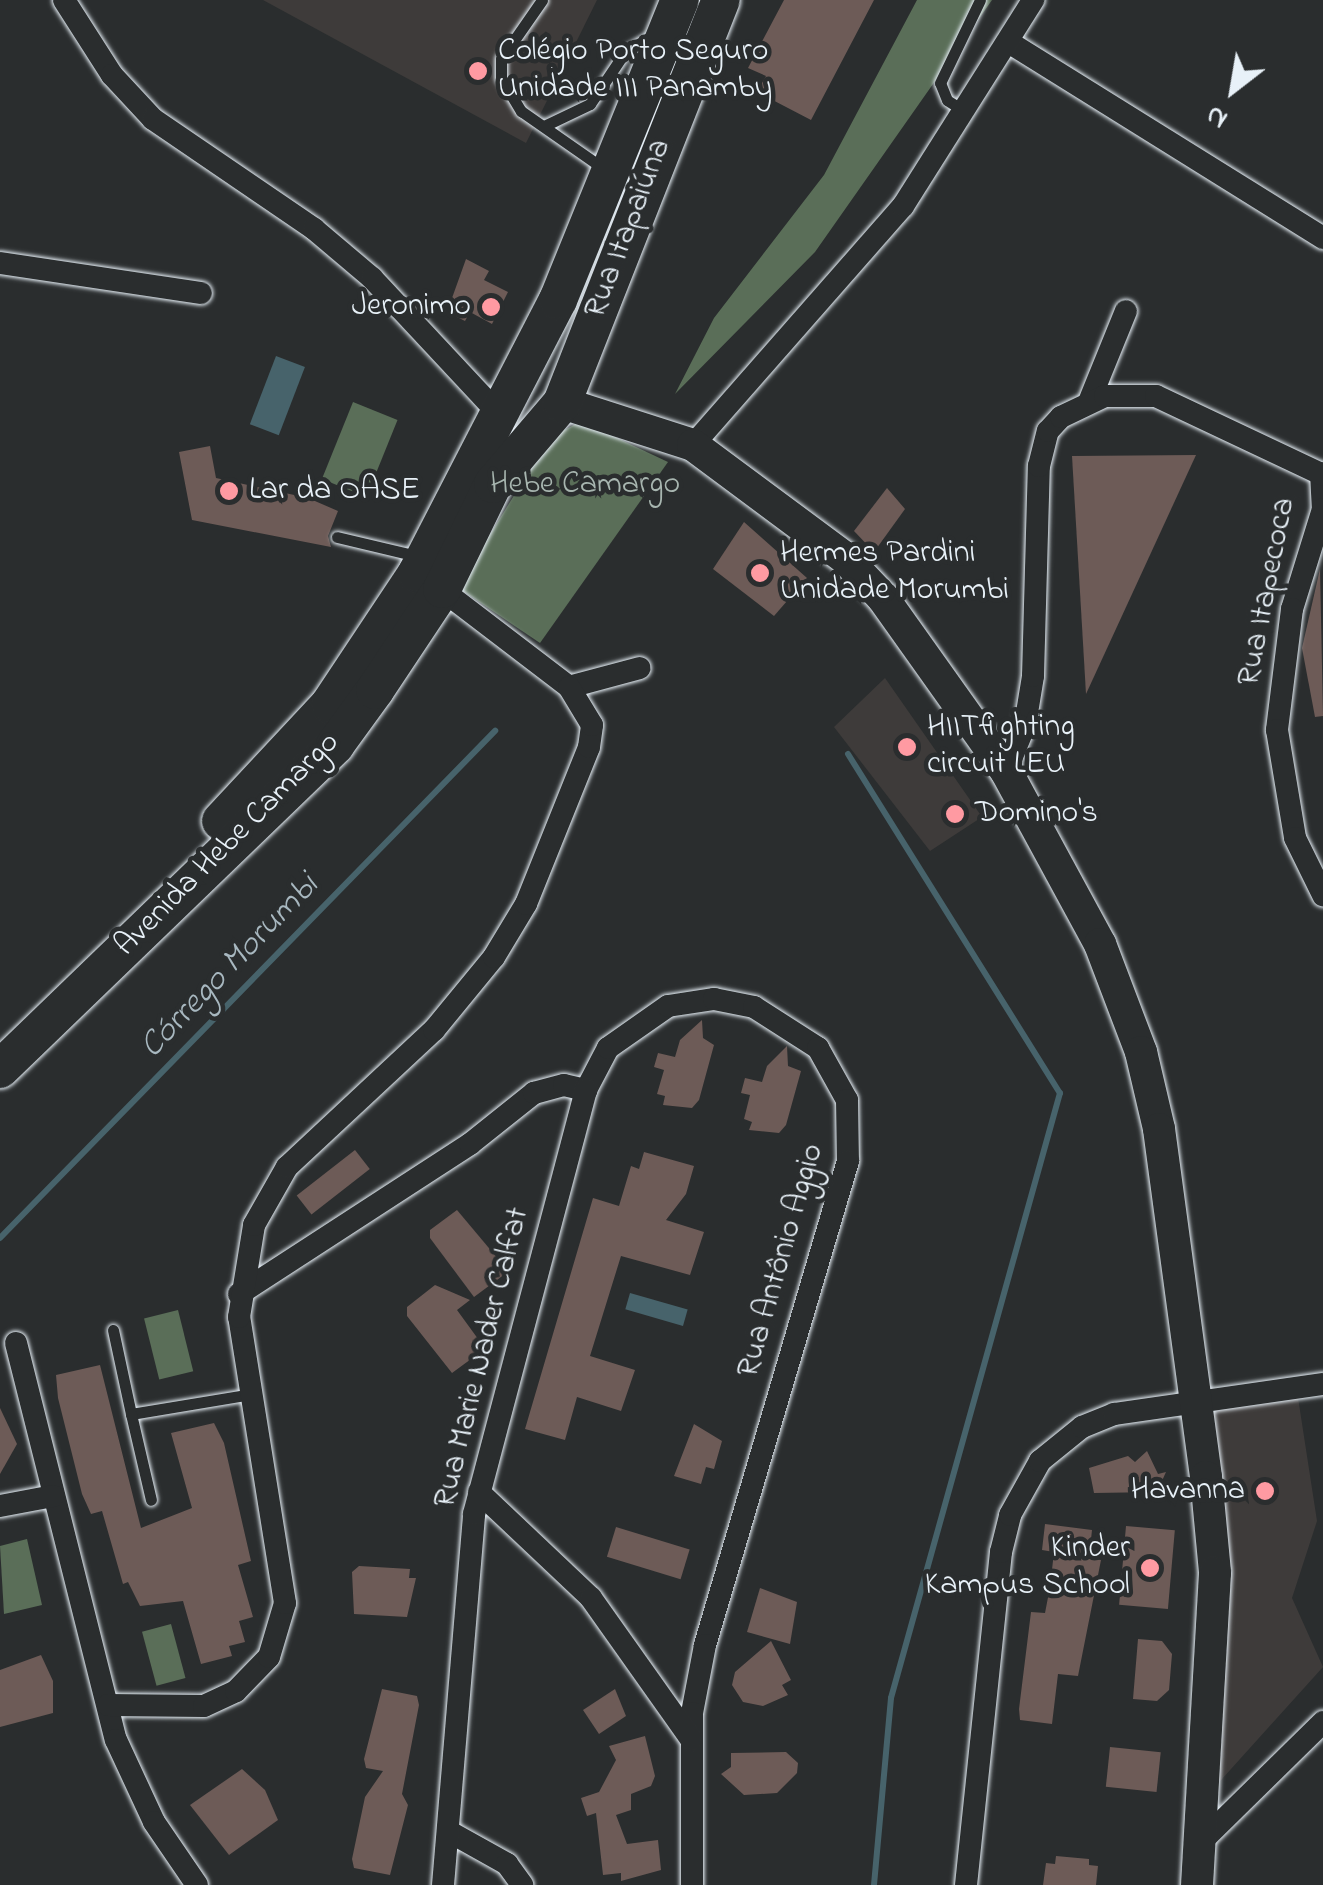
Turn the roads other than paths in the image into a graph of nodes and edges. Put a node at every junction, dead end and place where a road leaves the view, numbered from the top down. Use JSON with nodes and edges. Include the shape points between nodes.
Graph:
{"nodes":[{"id":1,"x":64,"y":0,"type":"edge"},
{"id":2,"x":542,"y":0,"type":"edge"},
{"id":3,"x":721,"y":0,"type":"edge"},
{"id":4,"x":980,"y":0,"type":"edge"},
{"id":5,"x":1033,"y":0,"type":"edge"},
{"id":6,"x":674,"y":14,"type":"edge"},
{"id":7,"x":1010,"y":43,"type":"junction"},
{"id":8,"x":646,"y":80,"type":"junction"},
{"id":9,"x":966,"y":112,"type":"junction"},
{"id":10,"x":668,"y":125,"type":"junction"},
{"id":11,"x":544,"y":126,"type":"junction"},
{"id":12,"x":609,"y":172,"type":"junction"},
{"id":13,"x":1323,"y":238,"type":"edge"},
{"id":14,"x":0,"y":263,"type":"edge"},
{"id":15,"x":200,"y":293,"type":"dead end"},
{"id":16,"x":558,"y":300,"type":"junction"},
{"id":17,"x":1126,"y":311,"type":"dead end"},
{"id":18,"x":580,"y":364,"type":"junction"},
{"id":19,"x":1089,"y":402,"type":"junction"},
{"id":20,"x":503,"y":403,"type":"junction"},
{"id":21,"x":562,"y":403,"type":"junction"},
{"id":22,"x":637,"y":423,"type":"junction"},
{"id":23,"x":693,"y":445,"type":"junction"},
{"id":24,"x":1322,"y":474,"type":"edge"},
{"id":25,"x":337,"y":537,"type":"dead end"},
{"id":26,"x":428,"y":573,"type":"junction"},
{"id":27,"x":640,"y":668,"type":"dead end"},
{"id":28,"x":569,"y":687,"type":"junction"},
{"id":29,"x":1006,"y":771,"type":"junction"},
{"id":30,"x":1323,"y":893,"type":"edge"},
{"id":31,"x":0,"y":1035,"type":"edge"},
{"id":32,"x":0,"y":1069,"type":"edge"},
{"id":33,"x":586,"y":1090,"type":"junction"},
{"id":34,"x":239,"y":1294,"type":"junction"},
{"id":35,"x":113,"y":1330,"type":"dead end"},
{"id":36,"x":16,"y":1343,"type":"dead end"},
{"id":37,"x":1323,"y":1384,"type":"edge"},
{"id":38,"x":252,"y":1394,"type":"junction"},
{"id":39,"x":1193,"y":1399,"type":"junction"},
{"id":40,"x":131,"y":1414,"type":"junction"},
{"id":41,"x":479,"y":1492,"type":"junction"},
{"id":42,"x":53,"y":1496,"type":"junction"},
{"id":43,"x":150,"y":1500,"type":"dead end"},
{"id":44,"x":0,"y":1506,"type":"edge"},
{"id":45,"x":108,"y":1705,"type":"junction"},
{"id":46,"x":1323,"y":1722,"type":"edge"},
{"id":47,"x":691,"y":1739,"type":"junction"},
{"id":48,"x":448,"y":1832,"type":"junction"},
{"id":49,"x":1202,"y":1841,"type":"junction"},
{"id":50,"x":197,"y":1885,"type":"edge"},
{"id":51,"x":443,"y":1885,"type":"edge"},
{"id":52,"x":522,"y":1885,"type":"edge"},
{"id":53,"x":692,"y":1885,"type":"edge"},
{"id":54,"x":966,"y":1885,"type":"edge"},
{"id":55,"x":1197,"y":1885,"type":"edge"}],
"edges":[{"from":1,"to":20,"type":"street","via":[[112,75],[153,119],[343,253]]},
{"from":2,"to":11,"type":"lane","via":[[501,59],[508,92]]},
{"from":3,"to":10,"type":"main road","name":"Rua Itapaiúna"},
{"from":4,"to":9,"type":"lane","via":[[940,83],[947,100]]},
{"from":5,"to":7,"type":"street"},
{"from":6,"to":8,"type":"main road","name":"Rua Itapaiúna"},
{"from":6,"to":11,"type":"lane","via":[[625,52],[590,104]]},
{"from":7,"to":9,"type":"street"},
{"from":7,"to":13,"type":"street"},
{"from":8,"to":10,"type":"main road","via":[[646,102]]},
{"from":8,"to":12,"type":"main road","name":"Rua Itapaiúna"},
{"from":9,"to":23,"type":"street","via":[[873,244]]},
{"from":10,"to":18,"type":"main road","name":"Rua Itapaiúna"},
{"from":11,"to":12,"type":"lane"},
{"from":12,"to":16,"type":"main road","name":"Rua Itapaiúna"},
{"from":14,"to":15,"type":"street"},
{"from":16,"to":20,"type":"main road","name":"Rua Itapaiúna"},
{"from":16,"to":21,"type":"main road","via":[[538,371],[543,387]]},
{"from":17,"to":19,"type":"street"},
{"from":18,"to":21,"type":"main road","name":"Rua Itapaiúna"},
{"from":18,"to":22,"type":"main road","via":[[589,388]]},
{"from":19,"to":24,"type":"street","via":[[1123,394],[1168,399]]},
{"from":19,"to":29,"type":"street","via":[[1060,417],[1044,442],[1033,676]]},
{"from":20,"to":26,"type":"main road","name":"Avenida Hebe Camargo"},
{"from":21,"to":22,"type":"main road"},
{"from":21,"to":26,"type":"main road","name":"Avenida Hebe Camargo"},
{"from":22,"to":23,"type":"main road"},
{"from":23,"to":29,"type":"main road","via":[[844,557],[907,630]]},
{"from":24,"to":30,"type":"street","name":"Rua Itapecoca","via":[[1322,509],[1292,609],[1277,730],[1295,838]]},
{"from":25,"to":26,"type":"lane"},
{"from":26,"to":28,"type":"street"},
{"from":26,"to":31,"type":"main road","name":"Avenida Hebe Camargo","via":[[330,704],[206,838]]},
{"from":26,"to":32,"type":"main road","name":"Avenida Hebe Camargo","via":[[335,744]]},
{"from":27,"to":28,"type":"street"},
{"from":28,"to":34,"type":"street","via":[[592,725],[590,747],[526,904],[494,957],[434,1030],[287,1167],[254,1225]]},
{"from":29,"to":39,"type":"main road","via":[[1093,928],[1141,1052],[1174,1208]]},
{"from":33,"to":34,"type":"street","via":[[564,1084],[534,1093],[470,1144]]},
{"from":33,"to":41,"type":"street","name":"Rua Marie Nader Calfat"},
{"from":33,"to":47,"type":"street","name":"Rua Antônio Aggio","via":[[608,1048],[647,1016],[714,999],[754,1007],[802,1032],[834,1069],[847,1100],[848,1161],[705,1646]]},
{"from":34,"to":38,"type":"street"},
{"from":35,"to":40,"type":"lane"},
{"from":36,"to":42,"type":"street"},
{"from":37,"to":39,"type":"street"},
{"from":38,"to":40,"type":"lane"},
{"from":38,"to":45,"type":"street","via":[[285,1603],[270,1657],[236,1690],[204,1706]]},
{"from":39,"to":49,"type":"main road","via":[[1215,1573]]},
{"from":39,"to":54,"type":"street","via":[[1082,1427],[1040,1462],[1010,1515]]},
{"from":40,"to":43,"type":"lane"},
{"from":41,"to":47,"type":"street","via":[[591,1598]]},
{"from":41,"to":48,"type":"street","name":"Rua Marie Nader Calfat"},
{"from":42,"to":44,"type":"street"},
{"from":42,"to":45,"type":"street"},
{"from":45,"to":50,"type":"street","via":[[134,1785]]},
{"from":46,"to":49,"type":"street"},
{"from":47,"to":53,"type":"street","name":"Rua Antônio Aggio"},
{"from":48,"to":51,"type":"street","name":"Rua Marie Nader Calfat"},
{"from":48,"to":52,"type":"street","via":[[507,1864]]},
{"from":49,"to":55,"type":"main road"}]}
